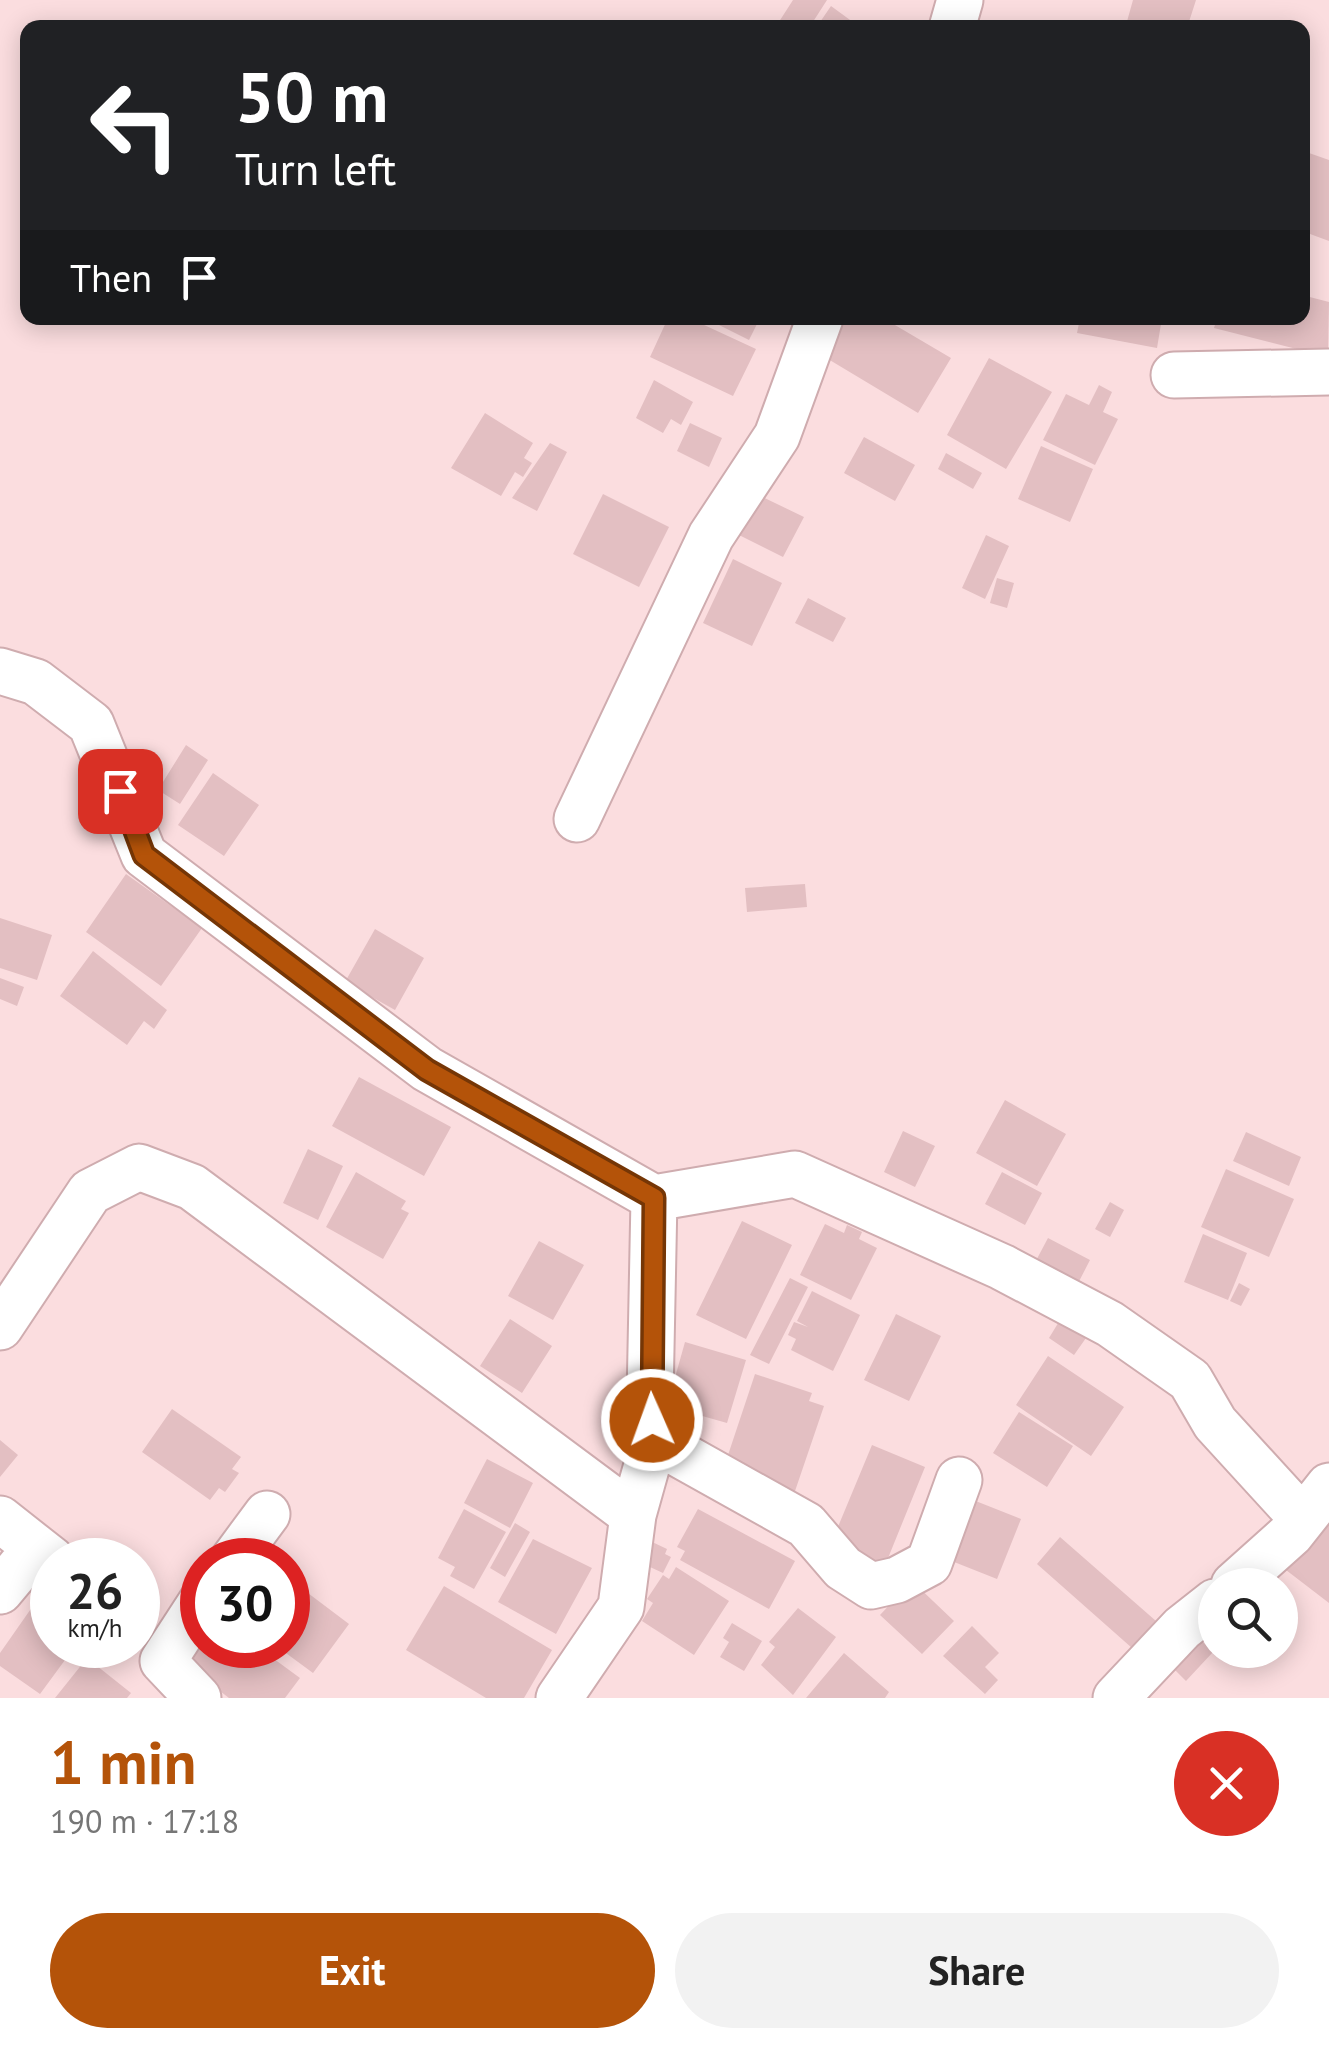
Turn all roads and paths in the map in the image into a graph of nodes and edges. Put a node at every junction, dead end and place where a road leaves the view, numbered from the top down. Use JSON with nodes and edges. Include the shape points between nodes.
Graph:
{"nodes":[{"id":1,"x":817,"y":325,"type":"edge"},
{"id":2,"x":1329,"y":372,"type":"edge"},
{"id":3,"x":1174,"y":375,"type":"dead end"},
{"id":4,"x":0,"y":670,"type":"edge"},
{"id":5,"x":577,"y":819,"type":"dead end"},
{"id":6,"x":654,"y":1198,"type":"junction"},
{"id":7,"x":0,"y":1327,"type":"edge"},
{"id":8,"x":654,"y":1440,"type":"junction"},
{"id":9,"x":958,"y":1480,"type":"dead end"},
{"id":10,"x":1315,"y":1501,"type":"edge"},
{"id":11,"x":266,"y":1514,"type":"dead end"},
{"id":12,"x":634,"y":1515,"type":"junction"},
{"id":13,"x":0,"y":1519,"type":"edge"},
{"id":14,"x":249,"y":1538,"type":"edge"},
{"id":15,"x":30,"y":1543,"type":"edge"},
{"id":16,"x":30,"y":1566,"type":"edge"},
{"id":17,"x":1253,"y":1568,"type":"edge"},
{"id":18,"x":0,"y":1591,"type":"edge"},
{"id":19,"x":1198,"y":1615,"type":"edge"},
{"id":20,"x":180,"y":1632,"type":"edge"},
{"id":21,"x":160,"y":1652,"type":"edge"},
{"id":22,"x":160,"y":1661,"type":"edge"},
{"id":23,"x":198,"y":1698,"type":"edge"},
{"id":24,"x":559,"y":1698,"type":"edge"},
{"id":25,"x":1116,"y":1698,"type":"edge"}],
"edges":[{"from":1,"to":5,"type":"street","via":[[776,436],[711,536]]},
{"from":2,"to":3,"type":"street"},
{"from":4,"to":6,"type":"street","via":[[36,682],[90,724],[144,855],[427,1070]]},
{"from":6,"to":8,"type":"street"},
{"from":6,"to":10,"type":"street","via":[[795,1174],[1002,1267],[1110,1324],[1190,1380],[1215,1423]]},
{"from":7,"to":12,"type":"street","via":[[90,1192],[139,1168],[192,1188]]},
{"from":8,"to":9,"type":"street","via":[[806,1525],[844,1568],[871,1586],[929,1563]]},
{"from":8,"to":12,"type":"street"},
{"from":10,"to":17,"type":"street","via":[[1292,1534]]},
{"from":11,"to":14,"type":"street"},
{"from":12,"to":24,"type":"street","via":[[621,1607]]},
{"from":13,"to":15,"type":"street"},
{"from":16,"to":18,"type":"street"},
{"from":19,"to":25,"type":"street"},
{"from":20,"to":21,"type":"street"},
{"from":22,"to":23,"type":"street"}]}
